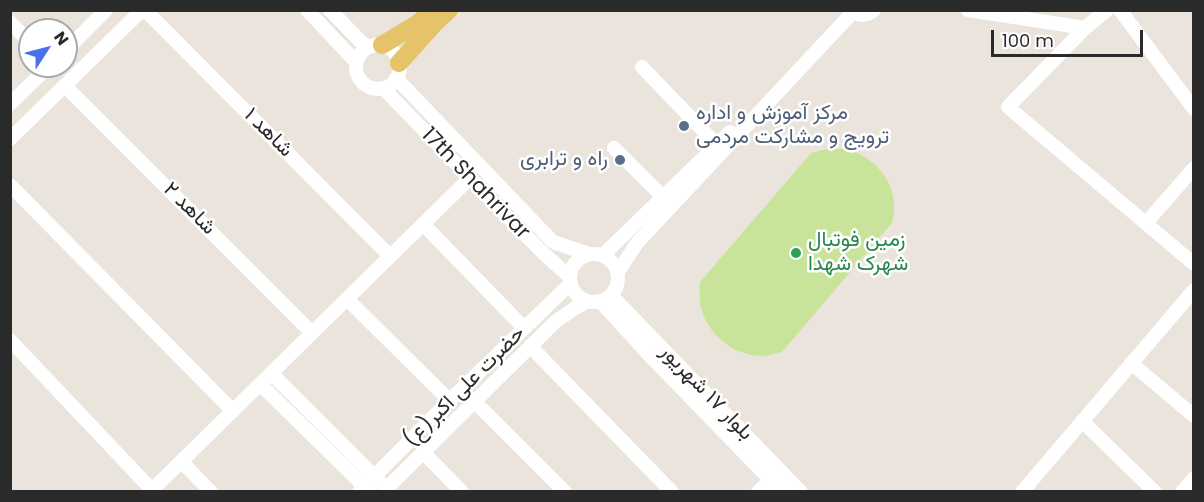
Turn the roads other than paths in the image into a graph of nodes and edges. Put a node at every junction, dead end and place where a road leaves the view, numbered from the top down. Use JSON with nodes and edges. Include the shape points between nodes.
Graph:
{"nodes":[{"id":1,"x":106,"y":10,"type":"edge"},
{"id":2,"x":144,"y":10,"type":"edge"},
{"id":3,"x":307,"y":10,"type":"edge"},
{"id":4,"x":330,"y":10,"type":"edge"},
{"id":5,"x":434,"y":10,"type":"edge"},
{"id":6,"x":449,"y":10,"type":"edge"},
{"id":7,"x":874,"y":10,"type":"edge"},
{"id":8,"x":968,"y":10,"type":"edge"},
{"id":9,"x":1107,"y":10,"type":"edge"},
{"id":10,"x":1120,"y":10,"type":"edge"},
{"id":11,"x":852,"y":11,"type":"edge"},
{"id":12,"x":1084,"y":28,"type":"junction"},
{"id":13,"x":78,"y":38,"type":"edge"},
{"id":14,"x":374,"y":46,"type":"junction"},
{"id":15,"x":356,"y":62,"type":"junction"},
{"id":16,"x":642,"y":67,"type":"dead end"},
{"id":17,"x":398,"y":71,"type":"junction"},
{"id":18,"x":37,"y":78,"type":"edge"},
{"id":19,"x":65,"y":86,"type":"junction"},
{"id":20,"x":383,"y":88,"type":"junction"},
{"id":21,"x":767,"y":103,"type":"junction"},
{"id":22,"x":10,"y":104,"type":"edge"},
{"id":23,"x":1194,"y":108,"type":"edge"},
{"id":24,"x":10,"y":139,"type":"edge"},
{"id":25,"x":716,"y":144,"type":"junction"},
{"id":26,"x":614,"y":148,"type":"dead end"},
{"id":27,"x":1194,"y":168,"type":"edge"},
{"id":28,"x":469,"y":179,"type":"junction"},
{"id":29,"x":10,"y":185,"type":"edge"},
{"id":30,"x":663,"y":197,"type":"junction"},
{"id":31,"x":1146,"y":223,"type":"junction"},
{"id":32,"x":423,"y":224,"type":"junction"},
{"id":33,"x":596,"y":255,"type":"junction"},
{"id":34,"x":390,"y":256,"type":"junction"},
{"id":35,"x":1194,"y":264,"type":"edge"},
{"id":36,"x":618,"y":272,"type":"junction"},
{"id":37,"x":571,"y":280,"type":"junction"},
{"id":38,"x":1192,"y":295,"type":"edge"},
{"id":39,"x":347,"y":299,"type":"junction"},
{"id":40,"x":600,"y":299,"type":"junction"},
{"id":41,"x":524,"y":328,"type":"junction"},
{"id":42,"x":312,"y":333,"type":"junction"},
{"id":43,"x":10,"y":340,"type":"edge"},
{"id":44,"x":530,"y":346,"type":"junction"},
{"id":45,"x":504,"y":348,"type":"junction"},
{"id":46,"x":516,"y":360,"type":"junction"},
{"id":47,"x":1131,"y":363,"type":"junction"},
{"id":48,"x":271,"y":373,"type":"junction"},
{"id":49,"x":260,"y":384,"type":"junction"},
{"id":50,"x":450,"y":401,"type":"junction"},
{"id":51,"x":474,"y":402,"type":"junction"},
{"id":52,"x":233,"y":411,"type":"junction"},
{"id":53,"x":1194,"y":416,"type":"edge"},
{"id":54,"x":1082,"y":421,"type":"junction"},
{"id":55,"x":423,"y":452,"type":"junction"},
{"id":56,"x":181,"y":461,"type":"junction"},
{"id":57,"x":771,"y":480,"type":"junction"},
{"id":58,"x":1193,"y":480,"type":"edge"},
{"id":59,"x":1027,"y":486,"type":"edge"},
{"id":60,"x":367,"y":487,"type":"edge"},
{"id":61,"x":151,"y":491,"type":"edge"},
{"id":62,"x":386,"y":491,"type":"edge"},
{"id":63,"x":211,"y":492,"type":"edge"},
{"id":64,"x":462,"y":492,"type":"edge"},
{"id":65,"x":565,"y":492,"type":"edge"},
{"id":66,"x":672,"y":492,"type":"edge"},
{"id":67,"x":758,"y":492,"type":"edge"},
{"id":68,"x":782,"y":492,"type":"edge"},
{"id":69,"x":801,"y":492,"type":"edge"},
{"id":70,"x":1042,"y":492,"type":"edge"},
{"id":71,"x":1155,"y":492,"type":"edge"},
{"id":72,"x":1182,"y":492,"type":"edge"}],
"edges":[{"from":1,"to":13,"type":"street"},
{"from":2,"to":19,"type":"street"},
{"from":2,"to":34,"type":"street","name":"شاهد ۱"},
{"from":3,"to":15,"type":"street"},
{"from":4,"to":14,"type":"street"},
{"from":5,"to":14,"type":"main road","via":[[417,24]]},
{"from":6,"to":17,"type":"main road"},
{"from":7,"to":11,"type":"street","via":[[861,15]]},
{"from":8,"to":12,"type":"street"},
{"from":9,"to":12,"type":"street"},
{"from":10,"to":23,"type":"street"},
{"from":11,"to":21,"type":"street"},
{"from":12,"to":31,"type":"street","via":[[1008,107]]},
{"from":14,"to":15,"type":"street","via":[[361,52]]},
{"from":14,"to":17,"type":"street","via":[[392,50],[397,56]]},
{"from":15,"to":20,"type":"street","via":[[362,82]]},
{"from":16,"to":25,"type":"street"},
{"from":17,"to":20,"type":"street"},
{"from":17,"to":33,"type":"street","via":[[553,242]]},
{"from":18,"to":22,"type":"street"},
{"from":19,"to":24,"type":"street"},
{"from":19,"to":42,"type":"street","name":"شاهد ۲"},
{"from":20,"to":28,"type":"street","name":"17th Shahrivar"},
{"from":21,"to":25,"type":"street"},
{"from":21,"to":36,"type":"street","via":[[637,243]]},
{"from":25,"to":30,"type":"street"},
{"from":26,"to":30,"type":"street"},
{"from":27,"to":31,"type":"street"},
{"from":28,"to":32,"type":"street"},
{"from":28,"to":37,"type":"street","name":"17th Shahrivar"},
{"from":29,"to":52,"type":"street"},
{"from":30,"to":33,"type":"street"},
{"from":31,"to":35,"type":"street"},
{"from":32,"to":34,"type":"street"},
{"from":32,"to":41,"type":"street"},
{"from":33,"to":36,"type":"street","via":[[612,261]]},
{"from":33,"to":37,"type":"street","via":[[579,259]]},
{"from":34,"to":39,"type":"street"},
{"from":36,"to":40,"type":"street","via":[[618,284]]},
{"from":37,"to":40,"type":"street","via":[[577,294]]},
{"from":37,"to":41,"type":"street","name":"حضرت علی اکبر(ع)"},
{"from":38,"to":47,"type":"street"},
{"from":39,"to":42,"type":"street"},
{"from":39,"to":50,"type":"street"},
{"from":40,"to":44,"type":"street","name":"حضرت علی اکبر(ع)","via":[[575,308]]},
{"from":40,"to":57,"type":"street","name":"بلوار ۱۷ شهریور"},
{"from":40,"to":69,"type":"street","name":"بلوار ۱۷ شهریور"},
{"from":41,"to":45,"type":"street","name":"حضرت علی اکبر(ع)"},
{"from":42,"to":48,"type":"street"},
{"from":43,"to":61,"type":"street"},
{"from":44,"to":46,"type":"street","name":"حضرت علی اکبر(ع)"},
{"from":44,"to":66,"type":"street"},
{"from":45,"to":46,"type":"street"},
{"from":45,"to":50,"type":"street","name":"حضرت علی اکبر(ع)"},
{"from":46,"to":51,"type":"street","name":"حضرت علی اکبر(ع)"},
{"from":47,"to":53,"type":"street"},
{"from":47,"to":54,"type":"street"},
{"from":48,"to":49,"type":"street"},
{"from":48,"to":60,"type":"street"},
{"from":49,"to":52,"type":"street"},
{"from":49,"to":60,"type":"street"},
{"from":50,"to":60,"type":"street","name":"حضرت علی اکبر(ع)"},
{"from":51,"to":55,"type":"street","name":"حضرت علی اکبر(ع)"},
{"from":51,"to":65,"type":"street"},
{"from":52,"to":56,"type":"street"},
{"from":54,"to":59,"type":"street"},
{"from":54,"to":71,"type":"street"},
{"from":55,"to":62,"type":"street","name":"حضرت علی اکبر(ع)"},
{"from":55,"to":64,"type":"street"},
{"from":56,"to":61,"type":"street"},
{"from":56,"to":63,"type":"street"},
{"from":57,"to":67,"type":"street"},
{"from":57,"to":68,"type":"street","name":"بلوار ۱۷ شهریور"},
{"from":58,"to":72,"type":"street"},
{"from":59,"to":70,"type":"street"},
{"from":60,"to":62,"type":"street"}]}
